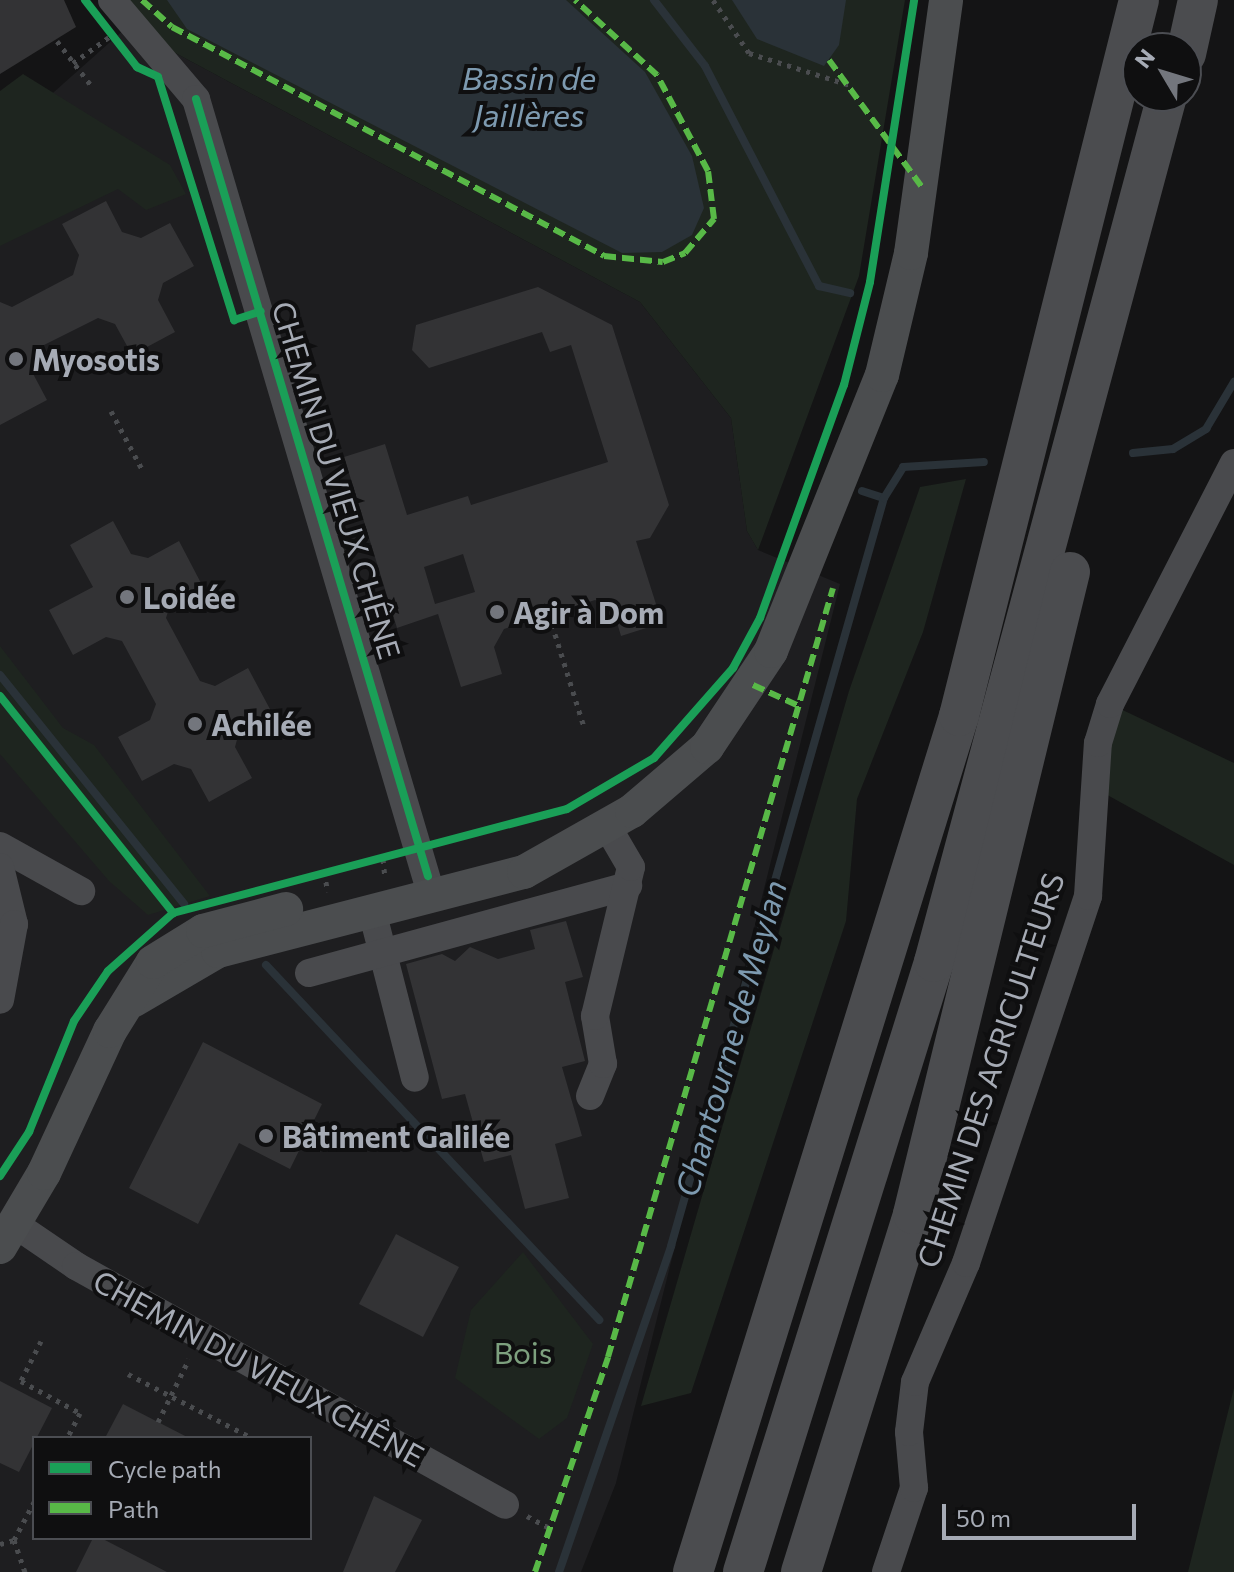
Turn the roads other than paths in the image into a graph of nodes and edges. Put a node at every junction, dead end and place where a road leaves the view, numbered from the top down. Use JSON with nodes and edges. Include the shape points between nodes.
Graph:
{"nodes":[{"id":1,"x":112,"y":0,"type":"edge"},
{"id":2,"x":946,"y":0,"type":"edge"},
{"id":3,"x":1139,"y":0,"type":"edge"},
{"id":4,"x":1191,"y":0,"type":"edge"},
{"id":5,"x":1198,"y":0,"type":"edge"},
{"id":6,"x":1183,"y":32,"type":"edge"},
{"id":7,"x":1191,"y":32,"type":"edge"},
{"id":8,"x":1163,"y":112,"type":"edge"},
{"id":9,"x":1173,"y":112,"type":"edge"},
{"id":10,"x":1234,"y":463,"type":"edge"},
{"id":11,"x":607,"y":826,"type":"junction"},
{"id":12,"x":0,"y":846,"type":"edge"},
{"id":13,"x":0,"y":867,"type":"edge"},
{"id":14,"x":428,"y":874,"type":"junction"},
{"id":15,"x":628,"y":886,"type":"junction"},
{"id":16,"x":81,"y":891,"type":"dead end"},
{"id":17,"x":372,"y":911,"type":"junction"},
{"id":18,"x":385,"y":952,"type":"junction"},
{"id":19,"x":309,"y":973,"type":"dead end"},
{"id":20,"x":0,"y":1000,"type":"edge"},
{"id":21,"x":134,"y":1000,"type":"junction"},
{"id":22,"x":415,"y":1078,"type":"dead end"},
{"id":23,"x":590,"y":1096,"type":"dead end"},
{"id":24,"x":8,"y":1236,"type":"edge"},
{"id":25,"x":505,"y":1505,"type":"dead end"},
{"id":26,"x":693,"y":1572,"type":"edge"},
{"id":27,"x":743,"y":1572,"type":"edge"},
{"id":28,"x":801,"y":1572,"type":"edge"},
{"id":29,"x":886,"y":1572,"type":"edge"}],
"edges":[{"from":1,"to":14,"type":"street","name":"CHEMIN DU VIEUX CHÊNE","via":[[196,99]]},
{"from":2,"to":11,"type":"main road","name":"CHEMIN DU VIEUX CHÊNE","via":[[899,306],[855,453],[753,685],[682,773]]},
{"from":3,"to":26,"type":"highway","via":[[955,732]]},
{"from":4,"to":6,"type":"highway"},
{"from":5,"to":7,"type":"highway"},
{"from":8,"to":27,"type":"highway","via":[[939,947]]},
{"from":9,"to":28,"type":"highway","via":[[975,981],[913,1214]]},
{"from":10,"to":29,"type":"street","name":"CHEMIN DES AGRICULTEURS","via":[[1102,730],[1091,786],[1088,896],[966,1263],[915,1382],[909,1432],[914,1488]]},
{"from":11,"to":14,"type":"main road","name":"CHEMIN DU VIEUX CHÊNE","via":[[548,854]]},
{"from":11,"to":15,"type":"street","via":[[631,867]]},
{"from":12,"to":16,"type":"street"},
{"from":13,"to":20,"type":"street","via":[[14,924]]},
{"from":14,"to":17,"type":"main road","name":"CHEMIN DU VIEUX CHÊNE"},
{"from":14,"to":21,"type":"main road","name":"CHEMIN DU VIEUX CHÊNE","via":[[203,931],[153,962]]},
{"from":15,"to":18,"type":"street"},
{"from":15,"to":23,"type":"street","via":[[595,1016],[603,1064]]},
{"from":17,"to":18,"type":"street"},
{"from":17,"to":21,"type":"main road","name":"CHEMIN DU VIEUX CHÊNE","via":[[218,951]]},
{"from":18,"to":19,"type":"street"},
{"from":18,"to":22,"type":"street"},
{"from":21,"to":24,"type":"main road","name":"CHEMIN DU VIEUX CHÊNE","via":[[110,1031]]},
{"from":24,"to":25,"type":"street","name":"CHEMIN DU VIEUX CHÊNE"}]}
